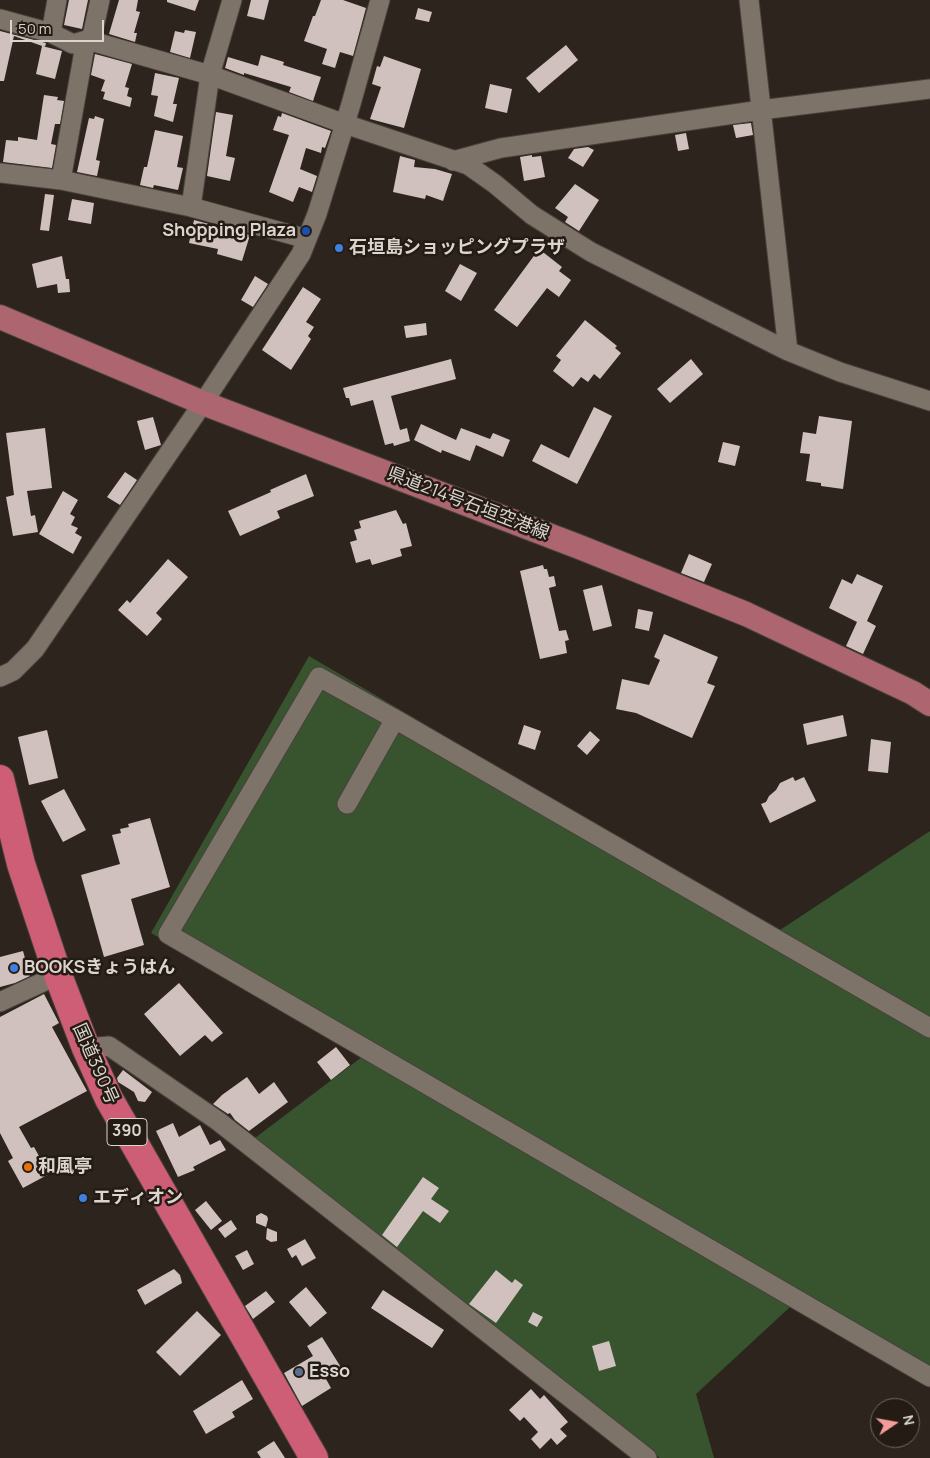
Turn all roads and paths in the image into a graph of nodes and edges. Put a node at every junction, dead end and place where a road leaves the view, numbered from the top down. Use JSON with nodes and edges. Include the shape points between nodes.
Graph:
{"nodes":[{"id":1,"x":57,"y":0,"type":"edge"},
{"id":2,"x":100,"y":0,"type":"edge"},
{"id":3,"x":232,"y":0,"type":"edge"},
{"id":4,"x":380,"y":0,"type":"edge"},
{"id":5,"x":749,"y":0,"type":"edge"},
{"id":6,"x":0,"y":19,"type":"edge"},
{"id":7,"x":51,"y":33,"type":"junction"},
{"id":8,"x":88,"y":40,"type":"junction"},
{"id":9,"x":210,"y":75,"type":"junction"},
{"id":10,"x":930,"y":89,"type":"edge"},
{"id":11,"x":760,"y":110,"type":"junction"},
{"id":12,"x":345,"y":124,"type":"junction"},
{"id":13,"x":453,"y":161,"type":"junction"},
{"id":14,"x":0,"y":173,"type":"edge"},
{"id":15,"x":61,"y":180,"type":"junction"},
{"id":16,"x":191,"y":207,"type":"junction"},
{"id":17,"x":307,"y":240,"type":"junction"},
{"id":18,"x":0,"y":317,"type":"edge"},
{"id":19,"x":788,"y":351,"type":"junction"},
{"id":20,"x":930,"y":401,"type":"edge"},
{"id":21,"x":203,"y":403,"type":"junction"},
{"id":22,"x":0,"y":677,"type":"edge"},
{"id":23,"x":930,"y":704,"type":"edge"},
{"id":24,"x":395,"y":719,"type":"junction"},
{"id":25,"x":0,"y":779,"type":"edge"},
{"id":26,"x":347,"y":804,"type":"dead end"},
{"id":27,"x":58,"y":975,"type":"junction"},
{"id":28,"x":0,"y":1002,"type":"edge"},
{"id":29,"x":930,"y":1028,"type":"edge"},
{"id":30,"x":86,"y":1048,"type":"junction"},
{"id":31,"x":930,"y":1377,"type":"edge"},
{"id":32,"x":314,"y":1458,"type":"edge"},
{"id":33,"x":647,"y":1458,"type":"edge"}],
"edges":[{"from":1,"to":7,"type":"street"},
{"from":2,"to":8,"type":"street"},
{"from":3,"to":9,"type":"street"},
{"from":4,"to":12,"type":"street"},
{"from":5,"to":11,"type":"street"},
{"from":6,"to":7,"type":"street"},
{"from":7,"to":8,"type":"street","via":[[74,44]]},
{"from":8,"to":9,"type":"street"},
{"from":8,"to":15,"type":"street"},
{"from":9,"to":12,"type":"street"},
{"from":9,"to":16,"type":"street"},
{"from":10,"to":11,"type":"street"},
{"from":11,"to":13,"type":"street","via":[[501,148]]},
{"from":11,"to":19,"type":"street"},
{"from":12,"to":13,"type":"street"},
{"from":12,"to":17,"type":"street"},
{"from":13,"to":19,"type":"street","via":[[468,165],[532,215],[591,252]]},
{"from":14,"to":15,"type":"street"},
{"from":15,"to":16,"type":"street"},
{"from":16,"to":17,"type":"street"},
{"from":17,"to":21,"type":"street"},
{"from":18,"to":21,"type":"main road","name":"県道214号石垣空港線"},
{"from":19,"to":20,"type":"street","via":[[840,372]]},
{"from":21,"to":22,"type":"street","via":[[35,649],[13,671]]},
{"from":21,"to":23,"type":"main road","name":"県道214号石垣空港線","via":[[573,544],[746,614]]},
{"from":24,"to":26,"type":"street"},
{"from":24,"to":29,"type":"street"},
{"from":24,"to":31,"type":"street","via":[[319,677],[168,934]]},
{"from":25,"to":27,"type":"highway","name":"国道390号","number":"390","via":[[21,864]]},
{"from":27,"to":28,"type":"street"},
{"from":27,"to":30,"type":"highway","name":"国道390号","number":"390"},
{"from":30,"to":32,"type":"highway","name":"国道390号","number":"390","via":[[109,1099]]},
{"from":30,"to":33,"type":"street","via":[[109,1046],[218,1121]]}]}
